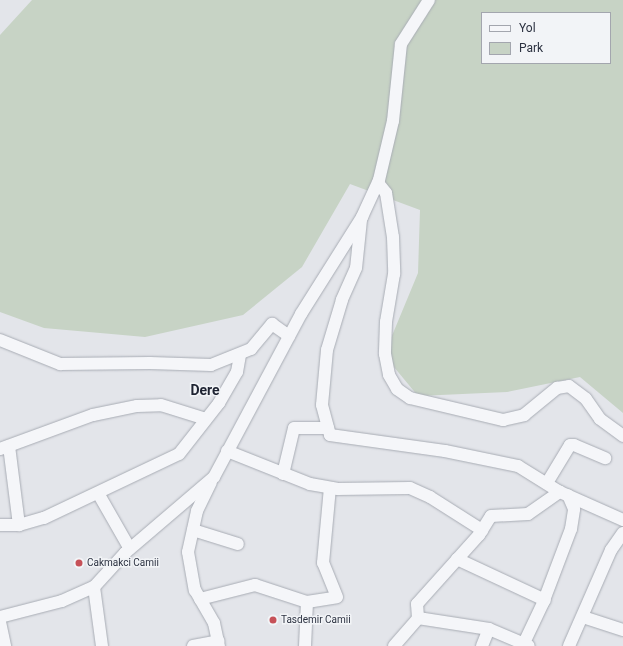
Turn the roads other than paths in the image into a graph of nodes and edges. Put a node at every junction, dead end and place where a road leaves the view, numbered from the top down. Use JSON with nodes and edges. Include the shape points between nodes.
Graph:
{"nodes":[{"id":1,"x":429,"y":0,"type":"edge"},
{"id":2,"x":378,"y":183,"type":"junction"},
{"id":3,"x":362,"y":217,"type":"junction"},
{"id":4,"x":289,"y":336,"type":"junction"},
{"id":5,"x":0,"y":340,"type":"edge"},
{"id":6,"x":240,"y":354,"type":"junction"},
{"id":7,"x":206,"y":419,"type":"junction"},
{"id":8,"x":328,"y":428,"type":"junction"},
{"id":9,"x":623,"y":436,"type":"edge"},
{"id":10,"x":4,"y":448,"type":"edge"},
{"id":11,"x":226,"y":452,"type":"junction"},
{"id":12,"x":605,"y":458,"type":"dead end"},
{"id":13,"x":283,"y":474,"type":"junction"},
{"id":14,"x":214,"y":477,"type":"junction"},
{"id":15,"x":547,"y":483,"type":"junction"},
{"id":16,"x":330,"y":488,"type":"junction"},
{"id":17,"x":98,"y":493,"type":"junction"},
{"id":18,"x":564,"y":493,"type":"junction"},
{"id":19,"x":623,"y":520,"type":"edge"},
{"id":20,"x":0,"y":525,"type":"edge"},
{"id":21,"x":19,"y":525,"type":"junction"},
{"id":22,"x":193,"y":530,"type":"junction"},
{"id":23,"x":482,"y":530,"type":"junction"},
{"id":24,"x":623,"y":533,"type":"edge"},
{"id":25,"x":238,"y":544,"type":"dead end"},
{"id":26,"x":130,"y":549,"type":"junction"},
{"id":27,"x":457,"y":559,"type":"junction"},
{"id":28,"x":94,"y":587,"type":"junction"},
{"id":29,"x":200,"y":598,"type":"junction"},
{"id":30,"x":544,"y":600,"type":"junction"},
{"id":31,"x":307,"y":602,"type":"junction"},
{"id":32,"x":0,"y":617,"type":"edge"},
{"id":33,"x":583,"y":617,"type":"junction"},
{"id":34,"x":418,"y":618,"type":"junction"},
{"id":35,"x":0,"y":622,"type":"edge"},
{"id":36,"x":489,"y":629,"type":"junction"},
{"id":37,"x":623,"y":630,"type":"edge"},
{"id":38,"x":219,"y":644,"type":"edge"},
{"id":39,"x":527,"y":644,"type":"edge"},
{"id":40,"x":5,"y":646,"type":"edge"},
{"id":41,"x":102,"y":646,"type":"edge"},
{"id":42,"x":193,"y":646,"type":"edge"},
{"id":43,"x":305,"y":646,"type":"edge"},
{"id":44,"x":394,"y":646,"type":"edge"},
{"id":45,"x":482,"y":646,"type":"edge"},
{"id":46,"x":569,"y":646,"type":"edge"}],
"edges":[{"from":1,"to":2,"type":"street","via":[[401,44],[393,122]]},
{"from":2,"to":3,"type":"street"},
{"from":2,"to":9,"type":"street","via":[[386,193],[393,237],[394,274],[386,322],[385,354],[389,375],[397,389],[410,398],[503,420],[524,415],[557,388],[569,386],[586,399],[600,419]]},
{"from":3,"to":4,"type":"street"},
{"from":3,"to":8,"type":"street","via":[[356,268],[342,300],[327,350],[322,405]]},
{"from":4,"to":6,"type":"street","via":[[272,324],[251,349]]},
{"from":4,"to":11,"type":"street"},
{"from":5,"to":6,"type":"street","via":[[60,364],[150,362],[211,365]]},
{"from":6,"to":7,"type":"street","via":[[237,372]]},
{"from":7,"to":10,"type":"street","via":[[161,405],[137,406],[93,415]]},
{"from":7,"to":17,"type":"street","via":[[179,454]]},
{"from":8,"to":13,"type":"street","via":[[294,428]]},
{"from":8,"to":15,"type":"street","via":[[330,434],[445,451],[518,466]]},
{"from":10,"to":21,"type":"street"},
{"from":11,"to":13,"type":"street"},
{"from":11,"to":14,"type":"street"},
{"from":12,"to":15,"type":"street","via":[[570,445]]},
{"from":13,"to":16,"type":"street"},
{"from":14,"to":22,"type":"street","via":[[197,512]]},
{"from":14,"to":26,"type":"street"},
{"from":15,"to":18,"type":"street"},
{"from":16,"to":23,"type":"street","via":[[410,488],[430,497]]},
{"from":16,"to":31,"type":"street","via":[[323,563],[337,597]]},
{"from":17,"to":21,"type":"street","via":[[44,518]]},
{"from":17,"to":26,"type":"street"},
{"from":18,"to":19,"type":"street"},
{"from":18,"to":23,"type":"street","via":[[528,514],[491,516]]},
{"from":18,"to":30,"type":"street","via":[[574,509],[571,529]]},
{"from":20,"to":21,"type":"street"},
{"from":22,"to":25,"type":"street"},
{"from":22,"to":29,"type":"street","via":[[188,552],[195,590]]},
{"from":23,"to":27,"type":"street"},
{"from":24,"to":33,"type":"street","via":[[611,550]]},
{"from":26,"to":28,"type":"street"},
{"from":27,"to":30,"type":"street"},
{"from":27,"to":34,"type":"street","via":[[417,604]]},
{"from":28,"to":32,"type":"street","via":[[62,601]]},
{"from":28,"to":41,"type":"street"},
{"from":29,"to":31,"type":"street","via":[[255,585]]},
{"from":29,"to":38,"type":"street","via":[[214,623]]},
{"from":30,"to":39,"type":"street"},
{"from":31,"to":43,"type":"street"},
{"from":33,"to":37,"type":"street"},
{"from":33,"to":46,"type":"street"},
{"from":34,"to":36,"type":"street"},
{"from":34,"to":44,"type":"street"},
{"from":35,"to":40,"type":"street"},
{"from":36,"to":39,"type":"street"},
{"from":36,"to":45,"type":"street"},
{"from":38,"to":42,"type":"street"}]}
